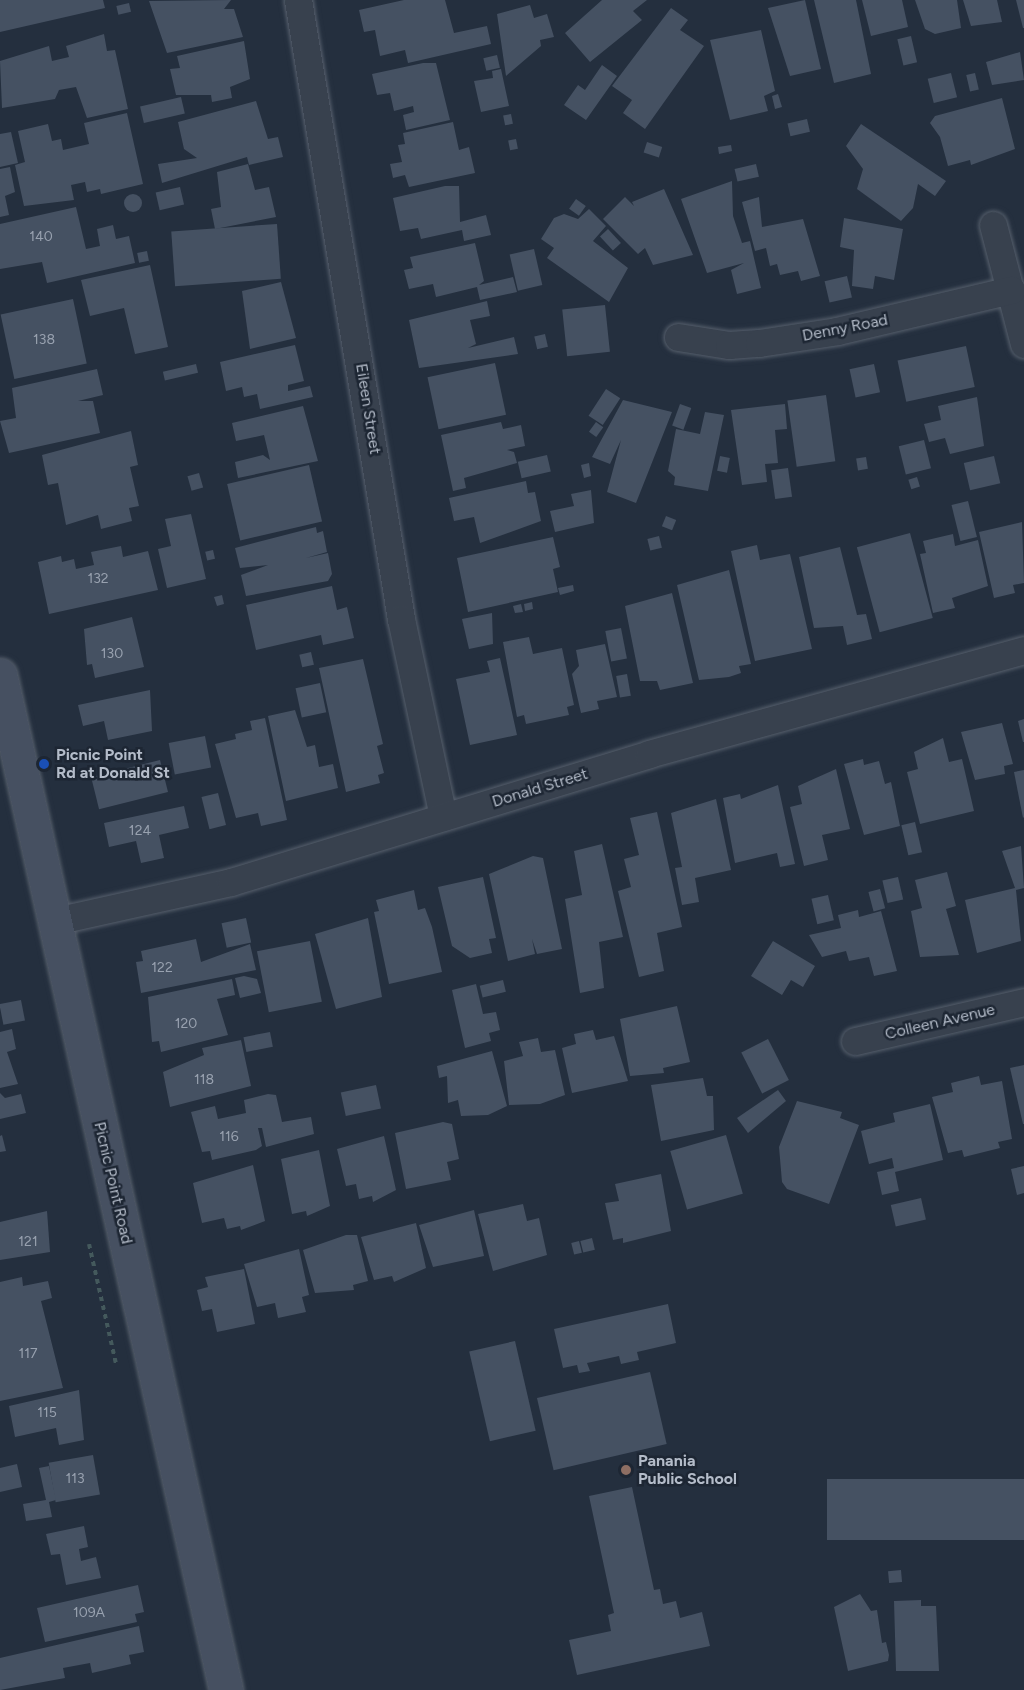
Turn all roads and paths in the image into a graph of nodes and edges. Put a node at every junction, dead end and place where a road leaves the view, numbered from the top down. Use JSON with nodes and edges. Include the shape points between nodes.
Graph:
{"nodes":[{"id":1,"x":298,"y":0,"type":"edge"},
{"id":2,"x":993,"y":225,"type":"dead end"},
{"id":3,"x":1011,"y":290,"type":"junction"},
{"id":4,"x":678,"y":337,"type":"dead end"},
{"id":5,"x":1024,"y":344,"type":"edge"},
{"id":6,"x":1024,"y":650,"type":"edge"},
{"id":7,"x":0,"y":675,"type":"edge"},
{"id":8,"x":443,"y":818,"type":"junction"},
{"id":9,"x":55,"y":921,"type":"junction"},
{"id":10,"x":1024,"y":1002,"type":"edge"},
{"id":11,"x":855,"y":1041,"type":"dead end"},
{"id":12,"x":89,"y":1244,"type":"dead end"},
{"id":13,"x":116,"y":1364,"type":"dead end"},
{"id":14,"x":226,"y":1690,"type":"edge"}],
"edges":[{"from":1,"to":8,"type":"street","name":"Eileen Street","via":[[400,619]]},
{"from":2,"to":3,"type":"street"},
{"from":3,"to":4,"type":"street","name":"Denny Road","via":[[771,341],[729,345]]},
{"from":3,"to":5,"type":"street"},
{"from":6,"to":8,"type":"street","name":"Donald Street"},
{"from":7,"to":9,"type":"street","name":"Picnic Point Road"},
{"from":8,"to":9,"type":"street","name":"Donald Street","via":[[231,882]]},
{"from":9,"to":14,"type":"street","name":"Picnic Point Road"},
{"from":10,"to":11,"type":"street","name":"Colleen Avenue"},
{"from":12,"to":13,"type":"path"}]}
